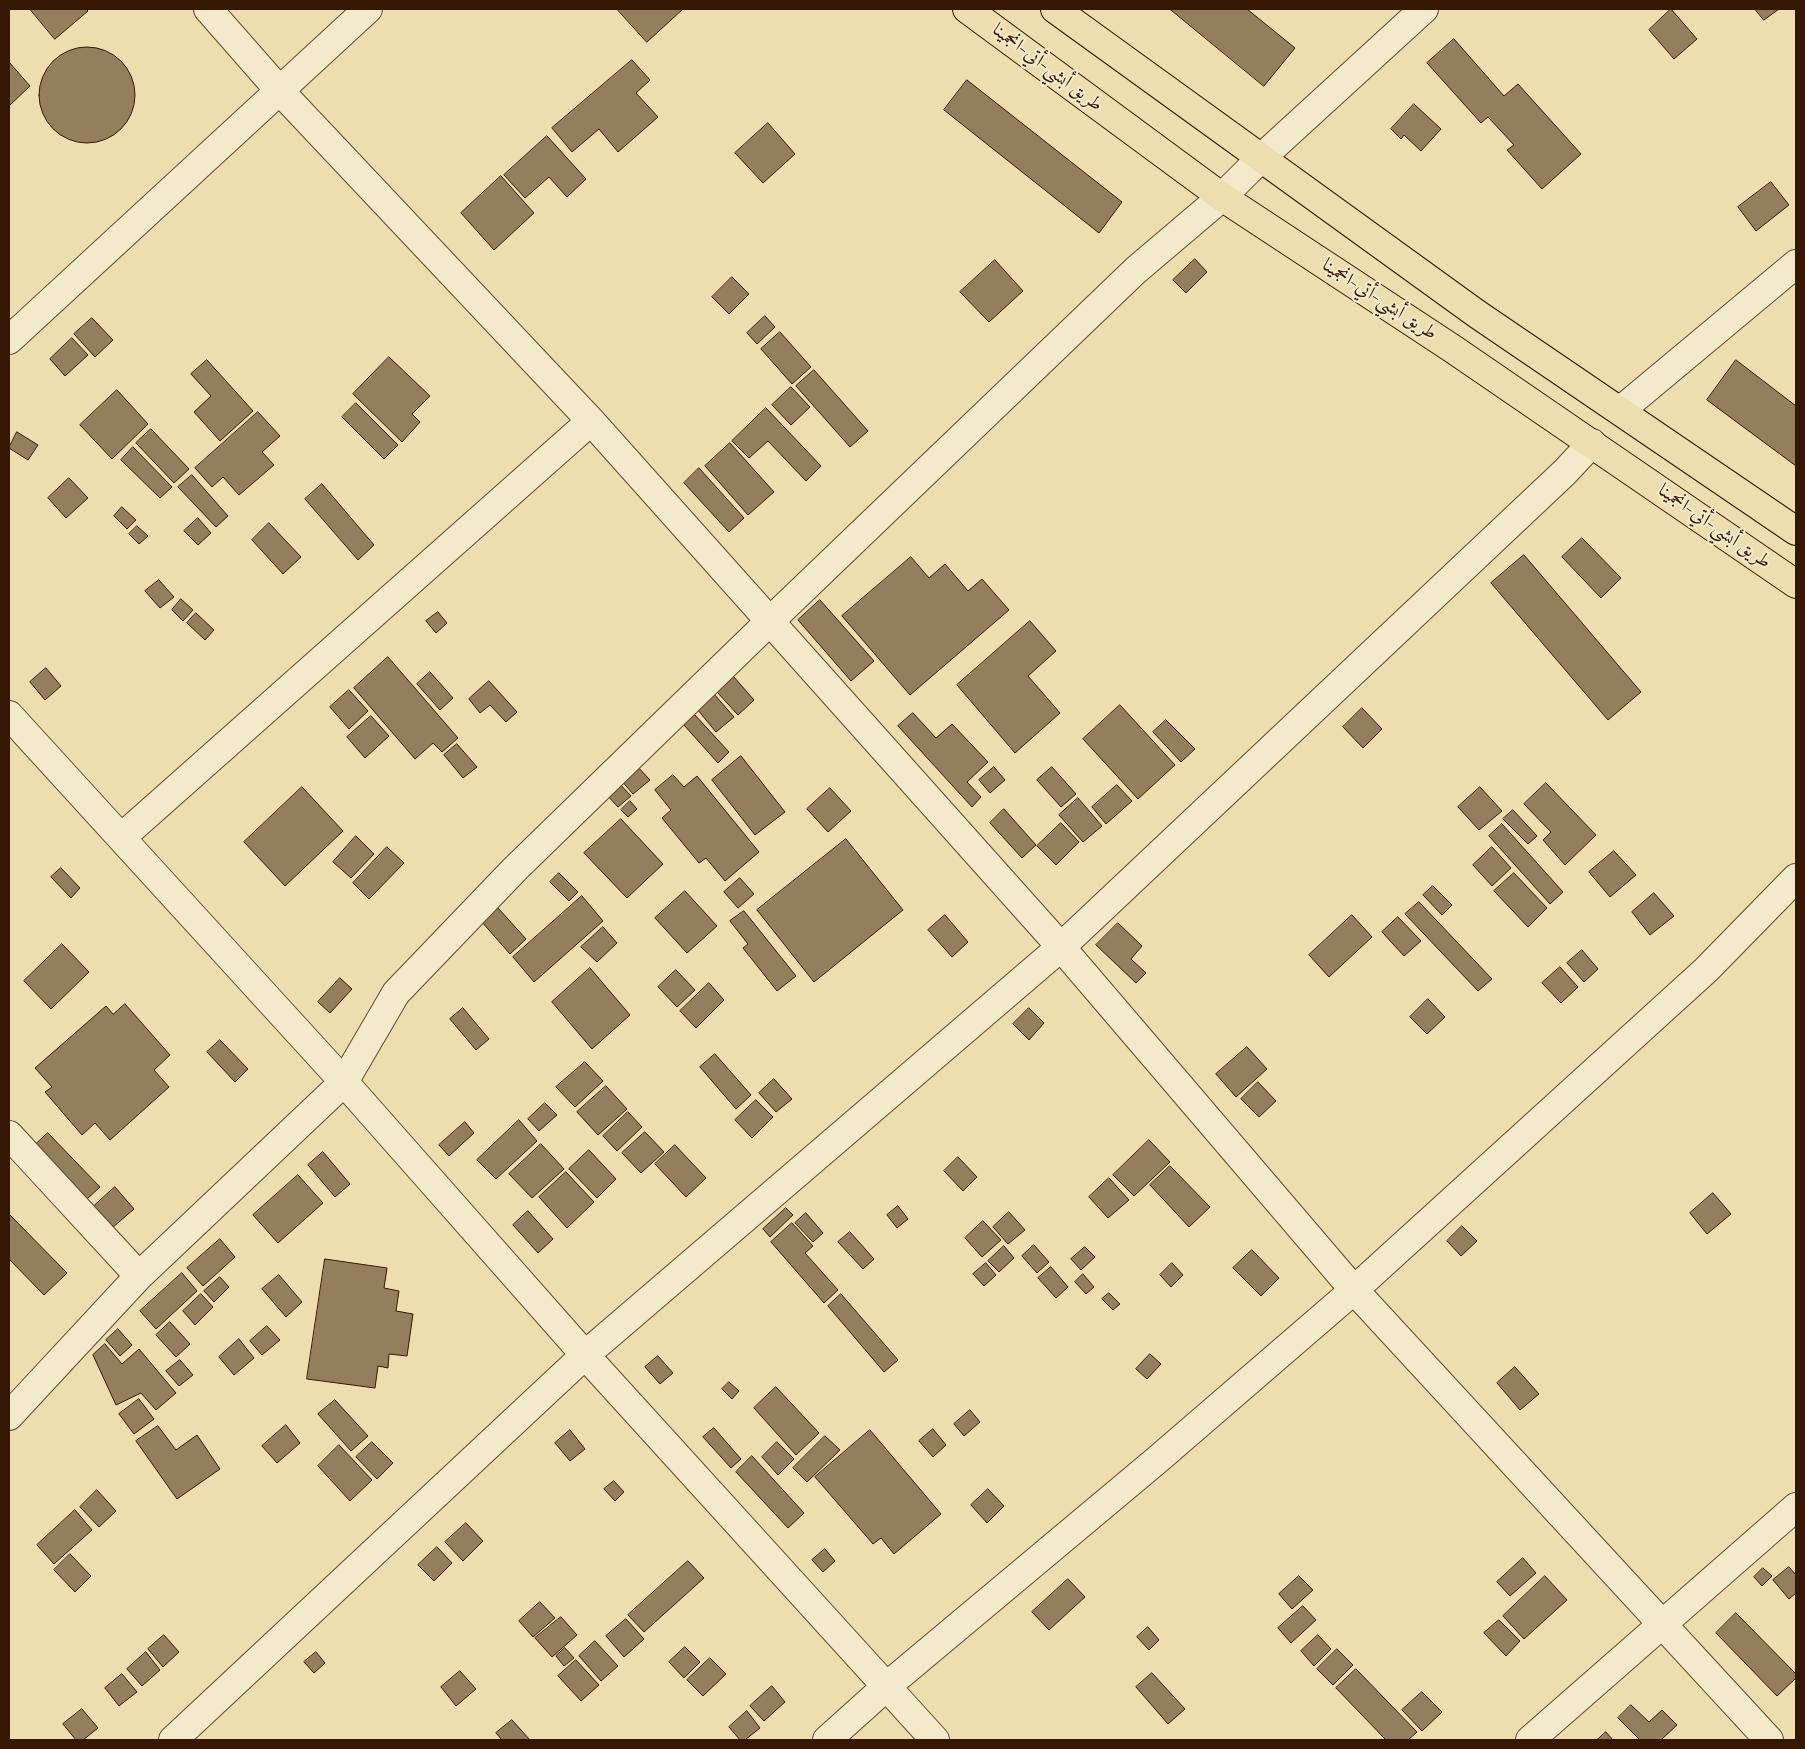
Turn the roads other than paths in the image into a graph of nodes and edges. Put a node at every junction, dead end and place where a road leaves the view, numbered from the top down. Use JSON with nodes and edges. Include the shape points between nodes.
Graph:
{"nodes":[{"id":1,"x":208,"y":9,"type":"edge"},
{"id":2,"x":368,"y":9,"type":"edge"},
{"id":3,"x":967,"y":9,"type":"edge"},
{"id":4,"x":1055,"y":9,"type":"edge"},
{"id":5,"x":1424,"y":9,"type":"edge"},
{"id":6,"x":279,"y":90,"type":"junction"},
{"id":7,"x":1260,"y":159,"type":"junction"},
{"id":8,"x":1222,"y":197,"type":"junction"},
{"id":9,"x":1796,"y":264,"type":"edge"},
{"id":10,"x":9,"y":340,"type":"edge"},
{"id":11,"x":1621,"y":410,"type":"junction"},
{"id":12,"x":591,"y":421,"type":"junction"},
{"id":13,"x":1592,"y":443,"type":"junction"},
{"id":14,"x":1796,"y":531,"type":"edge"},
{"id":15,"x":1796,"y":584,"type":"edge"},
{"id":16,"x":769,"y":622,"type":"junction"},
{"id":17,"x":9,"y":715,"type":"edge"},
{"id":18,"x":122,"y":837,"type":"junction"},
{"id":19,"x":1796,"y":878,"type":"edge"},
{"id":20,"x":1061,"y":947,"type":"junction"},
{"id":21,"x":344,"y":1082,"type":"junction"},
{"id":22,"x":9,"y":1136,"type":"edge"},
{"id":23,"x":139,"y":1276,"type":"junction"},
{"id":24,"x":1354,"y":1290,"type":"junction"},
{"id":25,"x":585,"y":1355,"type":"junction"},
{"id":26,"x":9,"y":1416,"type":"edge"},
{"id":27,"x":1796,"y":1507,"type":"edge"},
{"id":28,"x":1663,"y":1623,"type":"junction"},
{"id":29,"x":887,"y":1686,"type":"junction"},
{"id":30,"x":172,"y":1740,"type":"edge"},
{"id":31,"x":827,"y":1740,"type":"edge"},
{"id":32,"x":935,"y":1740,"type":"edge"},
{"id":33,"x":1530,"y":1740,"type":"edge"},
{"id":34,"x":1769,"y":1740,"type":"edge"}],
"edges":[{"from":1,"to":6,"type":"street"},
{"from":2,"to":6,"type":"street"},
{"from":3,"to":8,"type":"highway","name":"طريق أبشي-أتي-انجمينا"},
{"from":4,"to":7,"type":"highway"},
{"from":5,"to":7,"type":"street"},
{"from":6,"to":10,"type":"street"},
{"from":6,"to":12,"type":"street"},
{"from":7,"to":8,"type":"street"},
{"from":7,"to":11,"type":"highway","via":[[1477,314]]},
{"from":8,"to":13,"type":"highway","name":"طريق أبشي-أتي-انجمينا"},
{"from":8,"to":16,"type":"street","via":[[1136,270]]},
{"from":9,"to":11,"type":"street"},
{"from":11,"to":14,"type":"highway"},
{"from":12,"to":16,"type":"street"},
{"from":12,"to":18,"type":"street"},
{"from":13,"to":15,"type":"highway","name":"طريق أبشي-أتي-انجمينا"},
{"from":13,"to":20,"type":"street"},
{"from":16,"to":20,"type":"street"},
{"from":16,"to":21,"type":"street","via":[[417,969],[396,993]]},
{"from":17,"to":18,"type":"street"},
{"from":18,"to":21,"type":"street"},
{"from":19,"to":24,"type":"street","via":[[1706,970]]},
{"from":20,"to":24,"type":"street"},
{"from":20,"to":25,"type":"street"},
{"from":21,"to":23,"type":"street"},
{"from":21,"to":25,"type":"street"},
{"from":22,"to":23,"type":"street"},
{"from":23,"to":26,"type":"street"},
{"from":24,"to":28,"type":"street"},
{"from":24,"to":29,"type":"street","via":[[1158,1460]]},
{"from":25,"to":29,"type":"street"},
{"from":25,"to":30,"type":"street"},
{"from":27,"to":28,"type":"street"},
{"from":28,"to":33,"type":"street"},
{"from":28,"to":34,"type":"street"},
{"from":29,"to":31,"type":"street"},
{"from":29,"to":32,"type":"street"}]}
